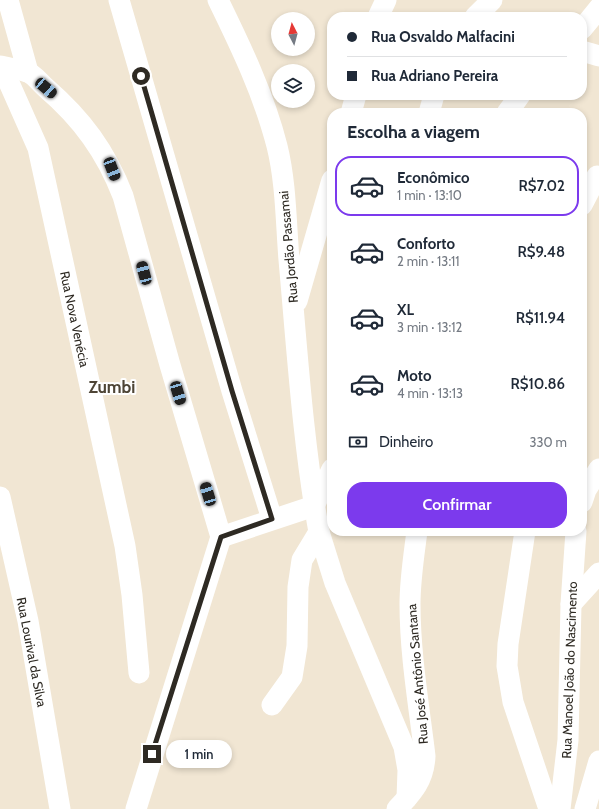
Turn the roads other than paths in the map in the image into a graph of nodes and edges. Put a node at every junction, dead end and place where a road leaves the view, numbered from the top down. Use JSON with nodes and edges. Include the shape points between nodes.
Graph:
{"nodes":[{"id":1,"x":8,"y":0,"type":"edge"},
{"id":2,"x":119,"y":0,"type":"edge"},
{"id":3,"x":218,"y":0,"type":"edge"},
{"id":4,"x":386,"y":0,"type":"edge"},
{"id":5,"x":492,"y":0,"type":"edge"},
{"id":6,"x":599,"y":8,"type":"edge"},
{"id":7,"x":380,"y":12,"type":"edge"},
{"id":8,"x":481,"y":12,"type":"edge"},
{"id":9,"x":587,"y":23,"type":"edge"},
{"id":10,"x":587,"y":52,"type":"edge"},
{"id":11,"x":599,"y":56,"type":"edge"},
{"id":12,"x":1,"y":66,"type":"edge"},
{"id":13,"x":28,"y":72,"type":"junction"},
{"id":14,"x":593,"y":175,"type":"edge"},
{"id":15,"x":587,"y":191,"type":"edge"},
{"id":16,"x":327,"y":197,"type":"edge"},
{"id":17,"x":294,"y":312,"type":"junction"},
{"id":18,"x":599,"y":469,"type":"edge"},
{"id":19,"x":327,"y":479,"type":"edge"},
{"id":20,"x":587,"y":488,"type":"edge"},
{"id":21,"x":0,"y":497,"type":"edge"},
{"id":22,"x":314,"y":506,"type":"junction"},
{"id":23,"x":272,"y":519,"type":"junction"},
{"id":24,"x":319,"y":532,"type":"junction"},
{"id":25,"x":416,"y":536,"type":"edge"},
{"id":26,"x":524,"y":536,"type":"edge"},
{"id":27,"x":576,"y":536,"type":"edge"},
{"id":28,"x":221,"y":537,"type":"junction"},
{"id":29,"x":599,"y":573,"type":"edge"},
{"id":30,"x":571,"y":604,"type":"junction"},
{"id":31,"x":139,"y":673,"type":"dead end"},
{"id":32,"x":272,"y":705,"type":"dead end"},
{"id":33,"x":599,"y":761,"type":"edge"},
{"id":34,"x":402,"y":804,"type":"edge"},
{"id":35,"x":60,"y":809,"type":"edge"},
{"id":36,"x":136,"y":809,"type":"edge"},
{"id":37,"x":549,"y":809,"type":"edge"},
{"id":38,"x":560,"y":809,"type":"edge"},
{"id":39,"x":585,"y":809,"type":"edge"}],
"edges":[{"from":1,"to":13,"type":"street"},
{"from":2,"to":23,"type":"street","via":[[232,391]]},
{"from":3,"to":17,"type":"street","name":"Rua Jordão Passamai","via":[[264,102],[277,147]]},
{"from":4,"to":7,"type":"street"},
{"from":5,"to":8,"type":"street"},
{"from":6,"to":9,"type":"street"},
{"from":10,"to":11,"type":"street"},
{"from":12,"to":13,"type":"street"},
{"from":12,"to":31,"type":"street","name":"Rua Nova Venécia","via":[[38,148],[125,546]]},
{"from":13,"to":28,"type":"street","via":[[83,125],[112,169],[123,196]]},
{"from":14,"to":15,"type":"street"},
{"from":16,"to":17,"type":"street"},
{"from":17,"to":22,"type":"street","name":"Rua Jordão Passamai"},
{"from":18,"to":20,"type":"street"},
{"from":19,"to":22,"type":"street"},
{"from":21,"to":35,"type":"street","name":"Rua Lourival da Silva","via":[[28,621]]},
{"from":22,"to":23,"type":"street"},
{"from":22,"to":24,"type":"street","name":"Rua Jordão Passamai"},
{"from":23,"to":28,"type":"street"},
{"from":24,"to":32,"type":"street","via":[[302,560],[292,677]]},
{"from":24,"to":34,"type":"street","name":"Rua Jordão Passamai","via":[[336,583],[404,747],[408,770]]},
{"from":25,"to":34,"type":"street","name":"Rua José Antônio Santana","via":[[410,605],[425,761],[422,778]]},
{"from":26,"to":37,"type":"street","via":[[507,666],[513,702]]},
{"from":27,"to":30,"type":"street","name":"Rua Manoel João do Nascimento"},
{"from":28,"to":36,"type":"street"},
{"from":29,"to":30,"type":"street"},
{"from":30,"to":38,"type":"street","name":"Rua Manoel João do Nascimento","via":[[568,740]]},
{"from":33,"to":39,"type":"street"}]}
